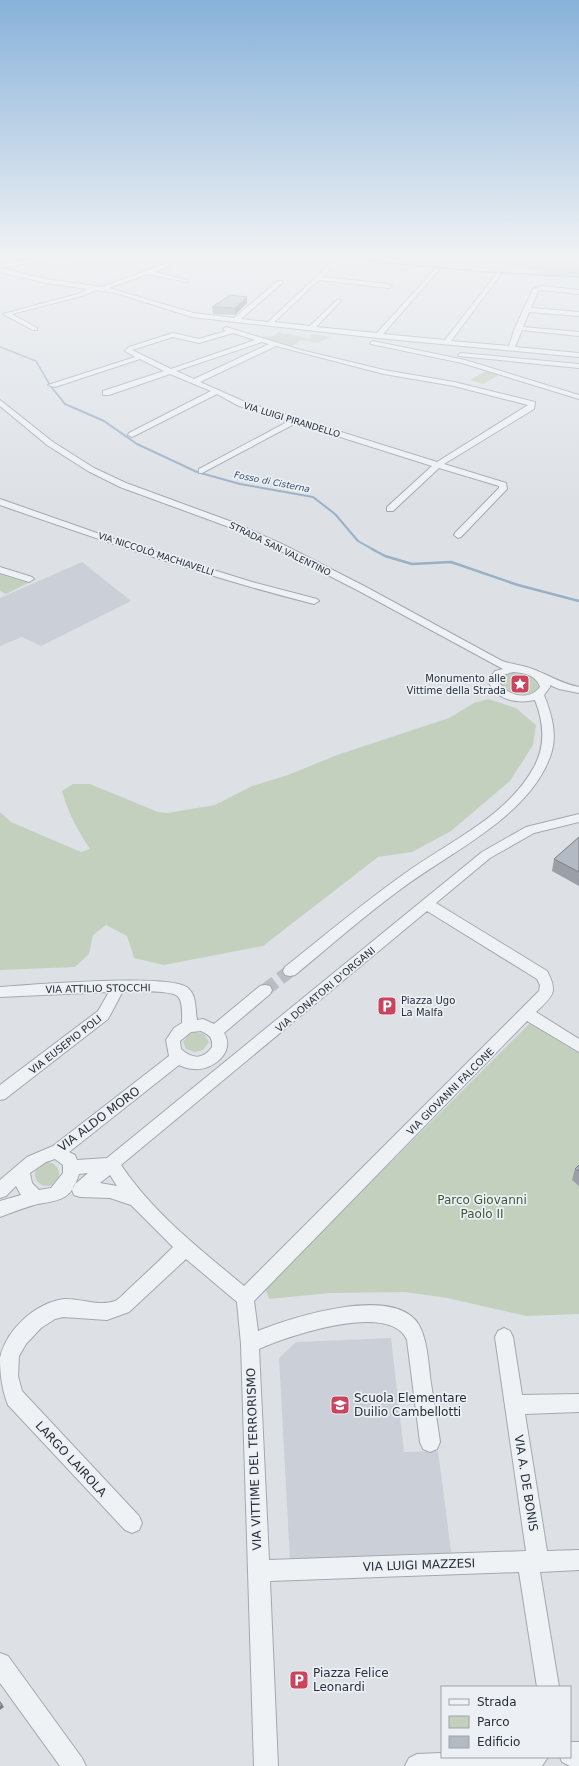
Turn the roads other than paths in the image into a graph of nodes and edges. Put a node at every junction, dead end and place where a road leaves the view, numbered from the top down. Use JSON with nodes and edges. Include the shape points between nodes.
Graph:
{"nodes":[{"id":1,"x":169,"y":336,"type":"edge"},
{"id":2,"x":180,"y":336,"type":"edge"},
{"id":3,"x":214,"y":336,"type":"edge"},
{"id":4,"x":248,"y":336,"type":"edge"},
{"id":5,"x":339,"y":336,"type":"edge"},
{"id":6,"x":383,"y":336,"type":"edge"},
{"id":7,"x":451,"y":336,"type":"edge"},
{"id":8,"x":515,"y":336,"type":"edge"},
{"id":9,"x":261,"y":340,"type":"junction"},
{"id":10,"x":447,"y":342,"type":"junction"},
{"id":11,"x":275,"y":344,"type":"junction"},
{"id":12,"x":511,"y":349,"type":"junction"},
{"id":13,"x":521,"y":350,"type":"junction"},
{"id":14,"x":446,"y":353,"type":"dead end"},
{"id":15,"x":579,"y":355,"type":"edge"},
{"id":16,"x":141,"y":358,"type":"junction"},
{"id":17,"x":518,"y":360,"type":"junction"},
{"id":18,"x":579,"y":366,"type":"edge"},
{"id":19,"x":171,"y":372,"type":"junction"},
{"id":20,"x":512,"y":376,"type":"junction"},
{"id":21,"x":530,"y":381,"type":"junction"},
{"id":22,"x":194,"y":382,"type":"junction"},
{"id":23,"x":52,"y":385,"type":"dead end"},
{"id":24,"x":573,"y":387,"type":"dead end"},
{"id":25,"x":217,"y":391,"type":"junction"},
{"id":26,"x":106,"y":393,"type":"dead end"},
{"id":27,"x":579,"y":397,"type":"edge"},
{"id":28,"x":0,"y":402,"type":"edge"},
{"id":29,"x":295,"y":421,"type":"junction"},
{"id":30,"x":132,"y":435,"type":"dead end"},
{"id":31,"x":437,"y":465,"type":"junction"},
{"id":32,"x":202,"y":470,"type":"dead end"},
{"id":33,"x":0,"y":502,"type":"edge"},
{"id":34,"x":390,"y":508,"type":"dead end"},
{"id":35,"x":458,"y":535,"type":"dead end"},
{"id":36,"x":0,"y":570,"type":"edge"},
{"id":37,"x":28,"y":579,"type":"dead end"},
{"id":38,"x":314,"y":601,"type":"dead end"},
{"id":39,"x":499,"y":668,"type":"junction"},
{"id":40,"x":541,"y":678,"type":"junction"},
{"id":41,"x":563,"y":687,"type":"junction"},
{"id":42,"x":579,"y":690,"type":"edge"},
{"id":43,"x":542,"y":692,"type":"junction"},
{"id":44,"x":525,"y":698,"type":"junction"},
{"id":45,"x":544,"y":709,"type":"junction"},
{"id":46,"x":579,"y":818,"type":"edge"},
{"id":47,"x":427,"y":904,"type":"junction"},
{"id":48,"x":290,"y":971,"type":"tunnel mouth"},
{"id":49,"x":120,"y":986,"type":"junction"},
{"id":50,"x":265,"y":990,"type":"tunnel mouth"},
{"id":51,"x":0,"y":992,"type":"edge"},
{"id":52,"x":527,"y":1014,"type":"junction"},
{"id":53,"x":190,"y":1026,"type":"junction"},
{"id":54,"x":216,"y":1031,"type":"junction"},
{"id":55,"x":579,"y":1046,"type":"edge"},
{"id":56,"x":178,"y":1057,"type":"junction"},
{"id":57,"x":0,"y":1094,"type":"edge"},
{"id":58,"x":57,"y":1152,"type":"junction"},
{"id":59,"x":112,"y":1166,"type":"junction"},
{"id":60,"x":72,"y":1167,"type":"junction"},
{"id":61,"x":22,"y":1172,"type":"junction"},
{"id":62,"x":82,"y":1189,"type":"junction"},
{"id":63,"x":0,"y":1191,"type":"edge"},
{"id":64,"x":55,"y":1195,"type":"junction"},
{"id":65,"x":38,"y":1197,"type":"junction"},
{"id":66,"x":138,"y":1200,"type":"junction"},
{"id":67,"x":0,"y":1209,"type":"edge"},
{"id":68,"x":186,"y":1246,"type":"junction"},
{"id":69,"x":245,"y":1298,"type":"junction"},
{"id":70,"x":504,"y":1337,"type":"dead end"},
{"id":71,"x":250,"y":1344,"type":"junction"},
{"id":72,"x":579,"y":1403,"type":"edge"},
{"id":73,"x":514,"y":1405,"type":"junction"},
{"id":74,"x":430,"y":1442,"type":"dead end"},
{"id":75,"x":132,"y":1523,"type":"dead end"},
{"id":76,"x":579,"y":1560,"type":"edge"},
{"id":77,"x":533,"y":1561,"type":"junction"},
{"id":78,"x":258,"y":1571,"type":"junction"},
{"id":79,"x":0,"y":1664,"type":"edge"},
{"id":80,"x":548,"y":1686,"type":"edge"},
{"id":81,"x":523,"y":1758,"type":"edge"},
{"id":82,"x":74,"y":1766,"type":"edge"},
{"id":83,"x":266,"y":1766,"type":"edge"},
{"id":84,"x":417,"y":1766,"type":"edge"}],
"edges":[{"from":1,"to":16,"type":"street","name":"VIA LUIGI PIRANDELLO","via":[[128,350]]},
{"from":2,"to":3,"type":"street","name":"VIA LUIGI PIRANDELLO","via":[[199,340]]},
{"from":4,"to":9,"type":"street"},
{"from":5,"to":20,"type":"street","via":[[443,356]]},
{"from":6,"to":10,"type":"street"},
{"from":7,"to":10,"type":"street"},
{"from":8,"to":12,"type":"street"},
{"from":9,"to":11,"type":"street"},
{"from":9,"to":19,"type":"street"},
{"from":10,"to":12,"type":"street"},
{"from":11,"to":22,"type":"street"},
{"from":11,"to":31,"type":"street","via":[[393,374],[454,384],[532,404]]},
{"from":12,"to":13,"type":"street"},
{"from":13,"to":15,"type":"street"},
{"from":13,"to":17,"type":"street"},
{"from":14,"to":17,"type":"street"},
{"from":16,"to":19,"type":"street","name":"VIA LUIGI PIRANDELLO"},
{"from":16,"to":23,"type":"street"},
{"from":17,"to":18,"type":"street"},
{"from":17,"to":20,"type":"street"},
{"from":19,"to":22,"type":"street","name":"VIA LUIGI PIRANDELLO"},
{"from":19,"to":26,"type":"street"},
{"from":20,"to":21,"type":"street"},
{"from":21,"to":24,"type":"street"},
{"from":21,"to":27,"type":"street"},
{"from":22,"to":25,"type":"street","name":"VIA LUIGI PIRANDELLO"},
{"from":25,"to":29,"type":"street","name":"VIA LUIGI PIRANDELLO","via":[[238,403]]},
{"from":25,"to":30,"type":"street"},
{"from":28,"to":39,"type":"street","name":"STRADA SAN VALENTINO","via":[[59,450],[96,472],[136,490],[223,521],[272,543],[473,648]]},
{"from":29,"to":31,"type":"street","name":"VIA LUIGI PIRANDELLO"},
{"from":29,"to":32,"type":"street"},
{"from":31,"to":34,"type":"street"},
{"from":31,"to":35,"type":"street","name":"VIA LUIGI PIRANDELLO","via":[[503,486],[503,489]]},
{"from":33,"to":38,"type":"street","name":"VIA NICCOLÒ MACHIAVELLI","via":[[249,584]]},
{"from":36,"to":37,"type":"street"},
{"from":39,"to":40,"type":"street","via":[[529,671]]},
{"from":39,"to":44,"type":"street","via":[[493,680],[497,690],[509,696]]},
{"from":40,"to":41,"type":"street"},
{"from":40,"to":43,"type":"street","via":[[544,682]]},
{"from":41,"to":42,"type":"street"},
{"from":41,"to":43,"type":"street"},
{"from":43,"to":44,"type":"street"},
{"from":43,"to":45,"type":"street"},
{"from":44,"to":45,"type":"street"},
{"from":45,"to":48,"type":"street","via":[[549,735],[546,753],[536,774],[512,804],[482,829],[410,875]]},
{"from":46,"to":47,"type":"street","name":"VIA DONATORI D'ORGANI","via":[[546,824],[491,851]]},
{"from":47,"to":52,"type":"street","name":"VIA GIOVANNI FALCONE","via":[[542,975],[547,985],[546,993]]},
{"from":47,"to":59,"type":"street","name":"VIA DONATORI D'ORGANI"},
{"from":49,"to":51,"type":"street","name":"VIA ATTILIO STOCCHI"},
{"from":49,"to":53,"type":"street","name":"VIA ATTILIO STOCCHI","via":[[169,987],[182,991],[189,1001]]},
{"from":49,"to":57,"type":"street","name":"VIA EUSEPIO POLI","via":[[103,1015]]},
{"from":50,"to":54,"type":"street"},
{"from":52,"to":55,"type":"street"},
{"from":52,"to":69,"type":"street","name":"VIA GIOVANNI FALCONE"},
{"from":53,"to":54,"type":"street","via":[[203,1025]]},
{"from":53,"to":56,"type":"street","via":[[181,1030],[173,1040],[174,1052]]},
{"from":54,"to":56,"type":"street","via":[[222,1044],[209,1061],[192,1064]]},
{"from":56,"to":58,"type":"street","name":"VIA ALDO MORO"},
{"from":58,"to":60,"type":"street","via":[[69,1160]]},
{"from":58,"to":61,"type":"street","name":"VIA ALDO MORO","via":[[40,1156]]},
{"from":59,"to":60,"type":"street"},
{"from":59,"to":62,"type":"street","name":"VIA DONATORI D'ORGANI"},
{"from":59,"to":66,"type":"street"},
{"from":60,"to":64,"type":"street","via":[[66,1184]]},
{"from":61,"to":63,"type":"street","name":"VIA ALDO MORO"},
{"from":61,"to":65,"type":"street","via":[[24,1189]]},
{"from":62,"to":64,"type":"street"},
{"from":62,"to":66,"type":"street","via":[[110,1191]]},
{"from":64,"to":65,"type":"street"},
{"from":65,"to":67,"type":"street"},
{"from":66,"to":68,"type":"street"},
{"from":68,"to":69,"type":"street"},
{"from":68,"to":75,"type":"street","name":"LARGO LAIROLA","via":[[118,1308],[102,1312],[68,1308],[45,1315],[26,1329],[14,1343],[7,1360],[7,1380],[12,1394],[21,1406]]},
{"from":69,"to":71,"type":"street","name":"VIA VITTIME DEL TERRORISMO"},
{"from":70,"to":73,"type":"street","name":"VIA A. DE BONIS"},
{"from":71,"to":74,"type":"street","via":[[289,1327],[320,1318],[381,1314],[398,1318],[409,1326],[416,1340]]},
{"from":71,"to":78,"type":"street","name":"VIA VITTIME DEL TERRORISMO"},
{"from":72,"to":73,"type":"street"},
{"from":73,"to":77,"type":"street","name":"VIA A. DE BONIS"},
{"from":76,"to":77,"type":"street","name":"VIA LUIGI MAZZESI"},
{"from":77,"to":78,"type":"street","name":"VIA LUIGI MAZZESI"},
{"from":77,"to":80,"type":"street","name":"VIA A. DE BONIS"},
{"from":78,"to":83,"type":"street","name":"VIA VITTIME DEL TERRORISMO"},
{"from":79,"to":82,"type":"street"},
{"from":81,"to":84,"type":"street"}]}
